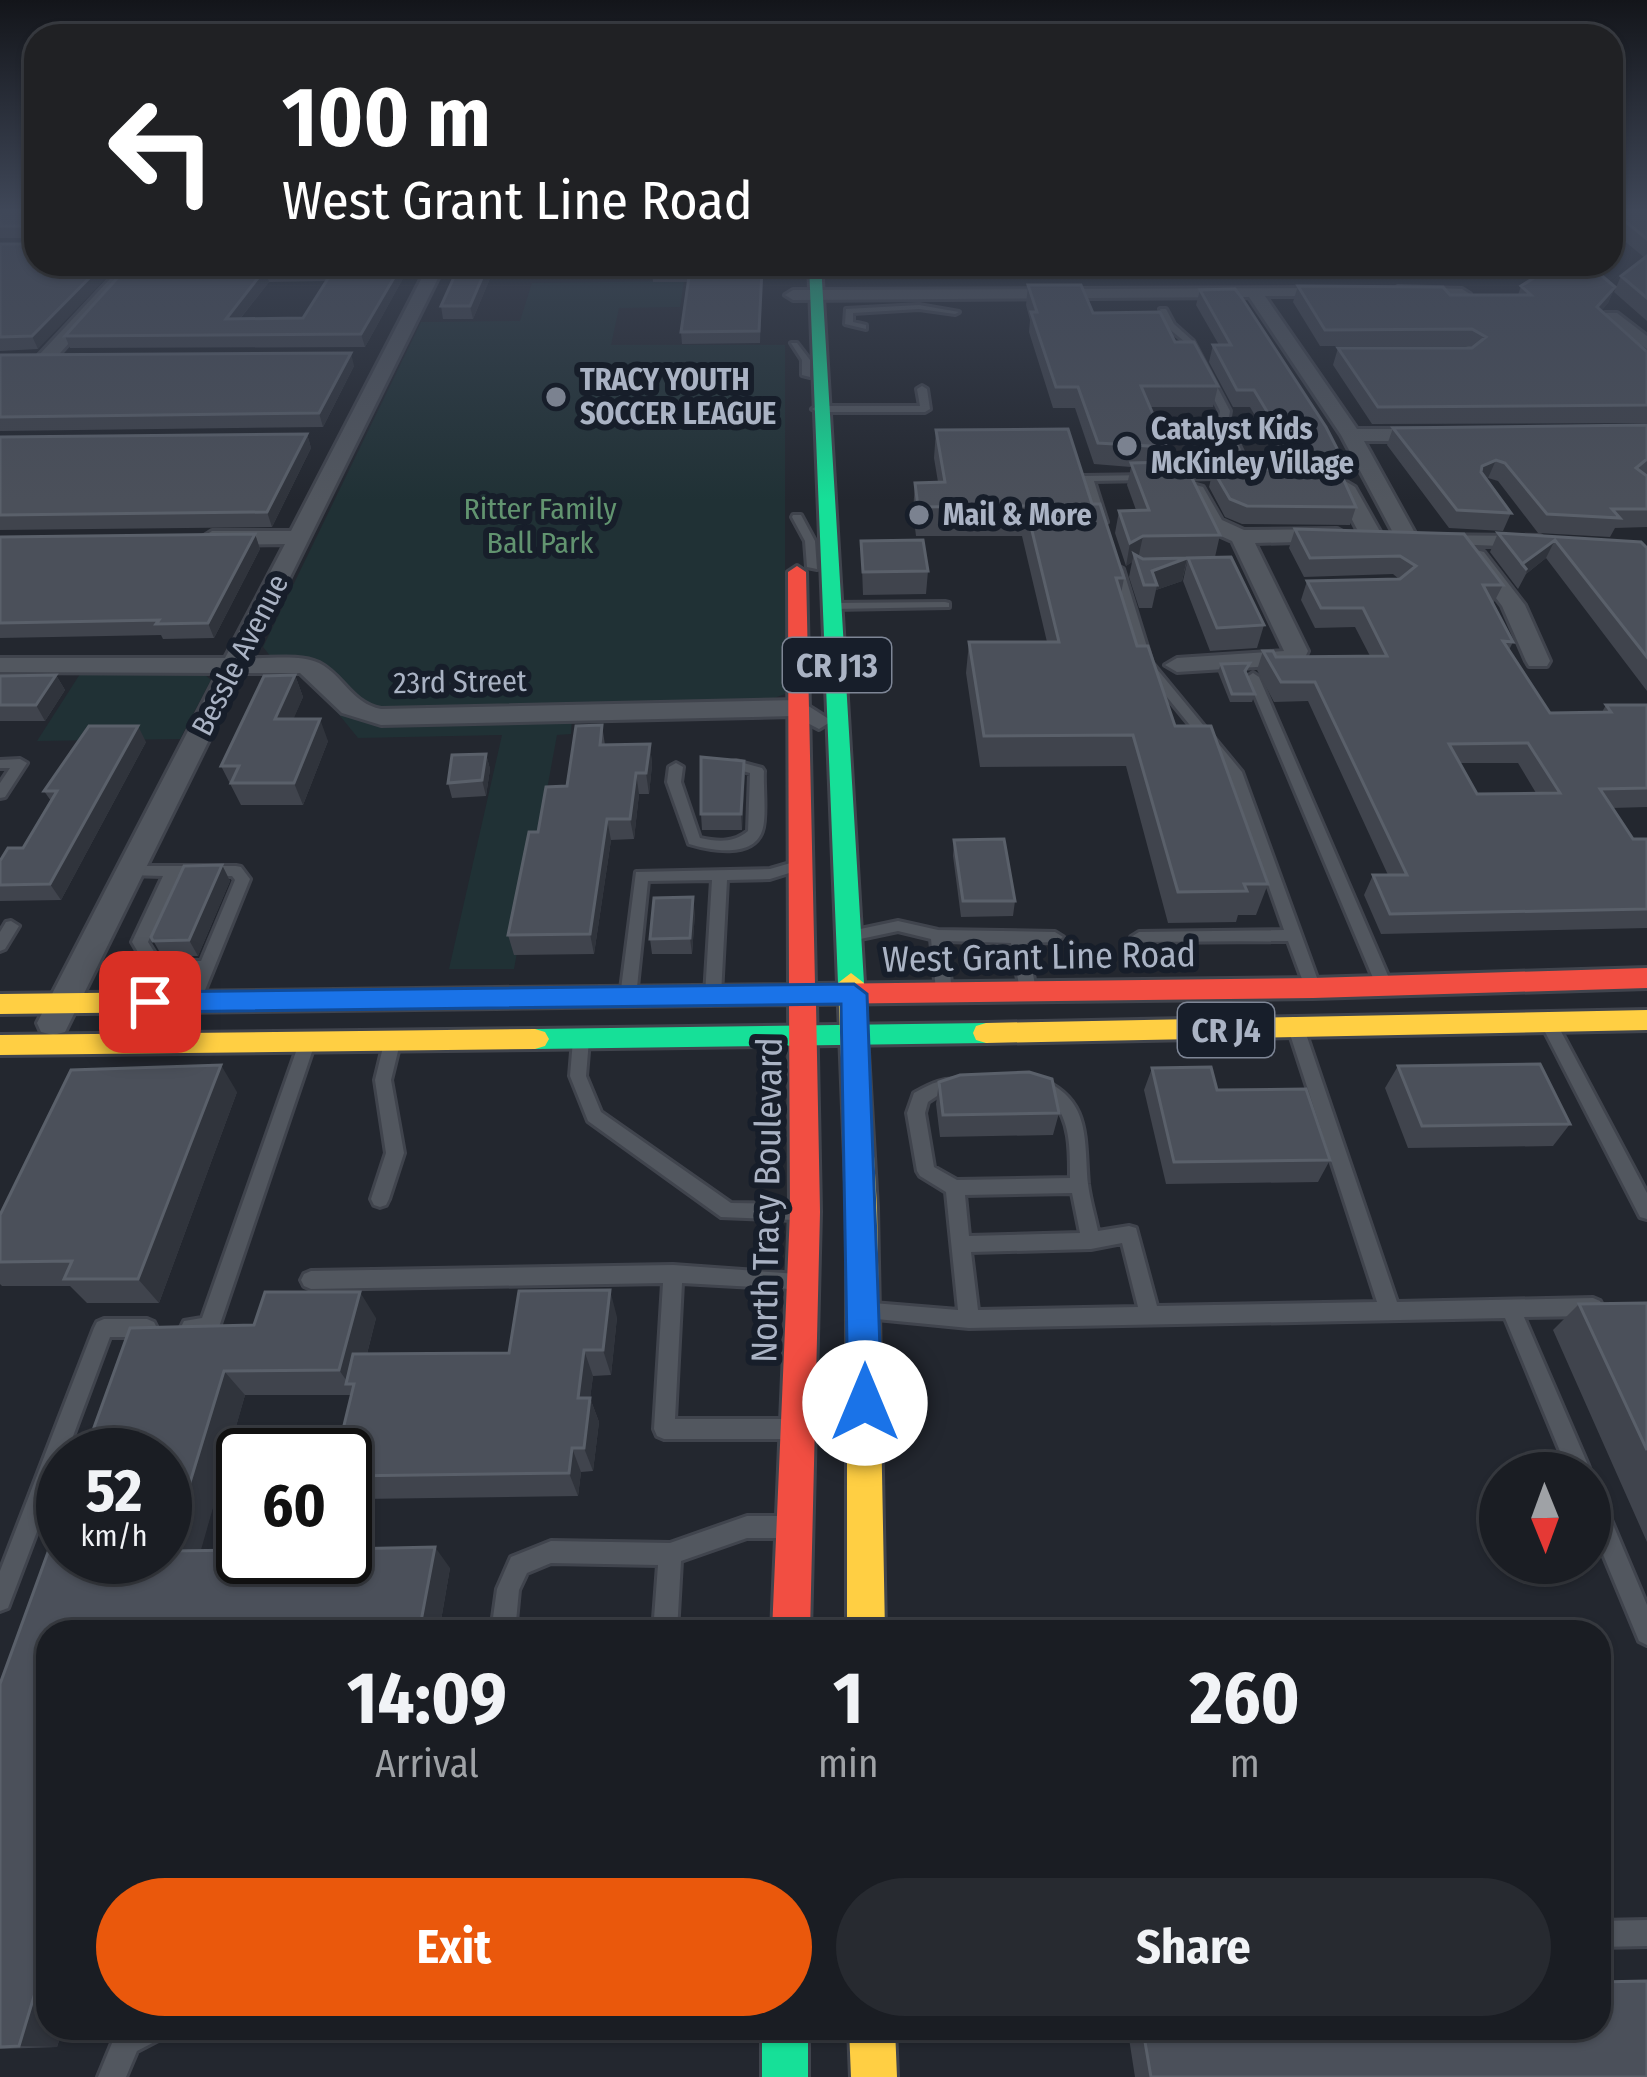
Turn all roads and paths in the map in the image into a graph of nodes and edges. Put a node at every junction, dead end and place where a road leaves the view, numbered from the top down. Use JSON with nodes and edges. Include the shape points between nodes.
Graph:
{"nodes":[{"id":1,"x":94,"y":307,"type":"edge"},
{"id":2,"x":416,"y":307,"type":"edge"},
{"id":3,"x":799,"y":307,"type":"edge"},
{"id":4,"x":807,"y":307,"type":"edge"},
{"id":5,"x":1264,"y":307,"type":"edge"},
{"id":6,"x":1162,"y":310,"type":"edge"},
{"id":7,"x":936,"y":312,"type":"dead end"},
{"id":8,"x":955,"y":312,"type":"dead end"},
{"id":9,"x":1611,"y":317,"type":"edge"},
{"id":10,"x":933,"y":326,"type":"dead end"},
{"id":11,"x":863,"y":327,"type":"dead end"},
{"id":12,"x":1647,"y":344,"type":"edge"},
{"id":13,"x":794,"y":345,"type":"junction"},
{"id":14,"x":392,"y":356,"type":"junction"},
{"id":15,"x":1297,"y":356,"type":"junction"},
{"id":16,"x":1318,"y":356,"type":"dead end"},
{"id":17,"x":368,"y":357,"type":"dead end"},
{"id":18,"x":23,"y":359,"type":"edge"},
{"id":19,"x":46,"y":359,"type":"junction"},
{"id":20,"x":68,"y":359,"type":"edge"},
{"id":21,"x":922,"y":389,"type":"dead end"},
{"id":22,"x":824,"y":411,"type":"junction"},
{"id":23,"x":795,"y":431,"type":"dead end"},
{"id":24,"x":1463,"y":434,"type":"edge"},
{"id":25,"x":1351,"y":435,"type":"junction"},
{"id":26,"x":326,"y":437,"type":"dead end"},
{"id":27,"x":350,"y":437,"type":"junction"},
{"id":28,"x":1345,"y":487,"type":"edge"},
{"id":29,"x":1195,"y":489,"type":"edge"},
{"id":30,"x":797,"y":506,"type":"joint"},
{"id":31,"x":1371,"y":536,"type":"junction"},
{"id":32,"x":299,"y":537,"type":"junction"},
{"id":33,"x":1241,"y":537,"type":"junction"},
{"id":34,"x":1406,"y":537,"type":"junction"},
{"id":35,"x":184,"y":538,"type":"edge"},
{"id":36,"x":1108,"y":540,"type":"edge"},
{"id":37,"x":1464,"y":541,"type":"junction"},
{"id":38,"x":1568,"y":546,"type":"edge"},
{"id":39,"x":1114,"y":560,"type":"edge"},
{"id":40,"x":821,"y":597,"type":"junction"},
{"id":41,"x":945,"y":605,"type":"dead end"},
{"id":42,"x":1538,"y":661,"type":"dead end"},
{"id":43,"x":236,"y":662,"type":"junction"},
{"id":44,"x":0,"y":664,"type":"edge"},
{"id":45,"x":1177,"y":665,"type":"dead end"},
{"id":46,"x":1253,"y":677,"type":"edge"},
{"id":47,"x":799,"y":708,"type":"junction"},
{"id":48,"x":0,"y":764,"type":"edge"},
{"id":49,"x":736,"y":765,"type":"edge"},
{"id":50,"x":676,"y":766,"type":"dead end"},
{"id":51,"x":843,"y":787,"type":"junction"},
{"id":52,"x":0,"y":794,"type":"edge"},
{"id":53,"x":801,"y":862,"type":"junction"},
{"id":54,"x":132,"y":871,"type":"junction"},
{"id":55,"x":173,"y":871,"type":"junction"},
{"id":56,"x":719,"y":874,"type":"junction"},
{"id":57,"x":11,"y":926,"type":"dead end"},
{"id":58,"x":938,"y":934,"type":"junction"},
{"id":59,"x":1292,"y":935,"type":"junction"},
{"id":60,"x":851,"y":936,"type":"junction"},
{"id":61,"x":1055,"y":937,"type":"dead end"},
{"id":62,"x":1139,"y":937,"type":"dead end"},
{"id":63,"x":1018,"y":938,"type":"junction"},
{"id":64,"x":0,"y":945,"type":"edge"},
{"id":65,"x":207,"y":967,"type":"junction"},
{"id":66,"x":1647,"y":978,"type":"edge"},
{"id":67,"x":1384,"y":986,"type":"junction"},
{"id":68,"x":1312,"y":988,"type":"junction"},
{"id":69,"x":1029,"y":992,"type":"junction"},
{"id":70,"x":944,"y":993,"type":"junction"},
{"id":71,"x":804,"y":994,"type":"junction"},
{"id":72,"x":854,"y":994,"type":"junction"},
{"id":73,"x":713,"y":996,"type":"junction"},
{"id":74,"x":628,"y":997,"type":"junction"},
{"id":75,"x":322,"y":1000,"type":"junction"},
{"id":76,"x":193,"y":1001,"type":"junction"},
{"id":77,"x":0,"y":1004,"type":"edge"},
{"id":78,"x":63,"y":1004,"type":"junction"},
{"id":79,"x":1647,"y":1020,"type":"edge"},
{"id":80,"x":1549,"y":1024,"type":"junction"},
{"id":81,"x":1293,"y":1029,"type":"junction"},
{"id":82,"x":856,"y":1035,"type":"junction"},
{"id":83,"x":804,"y":1036,"type":"junction"},
{"id":84,"x":581,"y":1040,"type":"junction"},
{"id":85,"x":392,"y":1042,"type":"junction"},
{"id":86,"x":307,"y":1044,"type":"junction"},
{"id":87,"x":0,"y":1045,"type":"edge"},
{"id":88,"x":41,"y":1045,"type":"junction"},
{"id":89,"x":980,"y":1085,"type":"edge"},
{"id":90,"x":1018,"y":1085,"type":"edge"},
{"id":91,"x":1079,"y":1185,"type":"junction"},
{"id":92,"x":955,"y":1188,"type":"junction"},
{"id":93,"x":380,"y":1199,"type":"dead end"},
{"id":94,"x":1647,"y":1211,"type":"edge"},
{"id":95,"x":805,"y":1212,"type":"junction"},
{"id":96,"x":1091,"y":1240,"type":"junction"},
{"id":97,"x":961,"y":1244,"type":"junction"},
{"id":98,"x":674,"y":1274,"type":"junction"},
{"id":99,"x":311,"y":1280,"type":"dead end"},
{"id":100,"x":804,"y":1280,"type":"junction"},
{"id":101,"x":1624,"y":1306,"type":"edge"},
{"id":102,"x":1510,"y":1309,"type":"junction"},
{"id":103,"x":864,"y":1311,"type":"junction"},
{"id":104,"x":1390,"y":1311,"type":"junction"},
{"id":105,"x":1150,"y":1316,"type":"junction"},
{"id":106,"x":802,"y":1319,"type":"junction"},
{"id":107,"x":969,"y":1319,"type":"junction"},
{"id":108,"x":825,"y":1411,"type":"dead end"},
{"id":109,"x":798,"y":1430,"type":"junction"},
{"id":110,"x":1571,"y":1452,"type":"edge"},
{"id":111,"x":795,"y":1527,"type":"junction"},
{"id":112,"x":1611,"y":1547,"type":"edge"},
{"id":113,"x":670,"y":1554,"type":"junction"},
{"id":114,"x":0,"y":1600,"type":"edge"},
{"id":115,"x":504,"y":1620,"type":"edge"},
{"id":116,"x":665,"y":1620,"type":"edge"},
{"id":117,"x":791,"y":1620,"type":"edge"},
{"id":118,"x":866,"y":1620,"type":"edge"},
{"id":119,"x":1647,"y":1633,"type":"edge"},
{"id":120,"x":1647,"y":1933,"type":"edge"},
{"id":121,"x":1611,"y":1934,"type":"edge"},
{"id":122,"x":130,"y":2040,"type":"edge"},
{"id":123,"x":785,"y":2040,"type":"edge"},
{"id":124,"x":872,"y":2040,"type":"edge"},
{"id":125,"x":112,"y":2077,"type":"edge"},
{"id":126,"x":784,"y":2077,"type":"edge"},
{"id":127,"x":874,"y":2077,"type":"edge"}],
"edges":[{"from":1,"to":19,"type":"street"},
{"from":2,"to":14,"type":"street","name":"Bessle Avenue"},
{"from":3,"to":13,"type":"main road"},
{"from":4,"to":22,"type":"main road","number":"CR J13"},
{"from":5,"to":15,"type":"street"},
{"from":6,"to":36,"type":"lane","via":[[1189,341],[1248,475],[1088,478]]},
{"from":7,"to":10,"type":"lane"},
{"from":8,"to":11,"type":"lane","via":[[850,311],[849,324]]},
{"from":9,"to":12,"type":"street"},
{"from":13,"to":22,"type":"lane","via":[[806,360],[809,402]]},
{"from":13,"to":23,"type":"main road"},
{"from":14,"to":17,"type":"street"},
{"from":14,"to":27,"type":"street","name":"Bessle Avenue"},
{"from":15,"to":16,"type":"street"},
{"from":15,"to":25,"type":"street"},
{"from":18,"to":19,"type":"street"},
{"from":19,"to":20,"type":"street"},
{"from":21,"to":22,"type":"lane","via":[[925,409]]},
{"from":22,"to":40,"type":"main road","number":"CR J13"},
{"from":24,"to":25,"type":"street"},
{"from":25,"to":34,"type":"street"},
{"from":26,"to":27,"type":"street"},
{"from":27,"to":32,"type":"street","name":"Bessle Avenue"},
{"from":28,"to":31,"type":"street"},
{"from":29,"to":33,"type":"street","via":[[1213,524]]},
{"from":30,"to":40,"type":"lane"},
{"from":30,"to":47,"type":"main road","name":"North Tracy Boulevard","number":"CR J13"},
{"from":31,"to":33,"type":"street"},
{"from":31,"to":34,"type":"street"},
{"from":32,"to":35,"type":"street"},
{"from":32,"to":43,"type":"street","name":"Bessle Avenue"},
{"from":33,"to":45,"type":"street","via":[[1293,659]]},
{"from":34,"to":37,"type":"street"},
{"from":37,"to":38,"type":"street","via":[[1521,533]]},
{"from":37,"to":42,"type":"street","via":[[1513,605]]},
{"from":39,"to":59,"type":"lane","via":[[1146,664],[1235,772]]},
{"from":40,"to":41,"type":"lane"},
{"from":40,"to":51,"type":"main road","number":"CR J13"},
{"from":43,"to":44,"type":"street","name":"23rd Street"},
{"from":43,"to":47,"type":"street","name":"23rd Street","via":[[316,670],[344,707],[381,716]]},
{"from":43,"to":54,"type":"street","name":"Bessle Avenue"},
{"from":46,"to":67,"type":"lane"},
{"from":47,"to":51,"type":"street","via":[[820,722],[823,767]]},
{"from":47,"to":53,"type":"main road","name":"North Tracy Boulevard","number":"CR J13"},
{"from":48,"to":52,"type":"lane","via":[[20,763]]},
{"from":49,"to":50,"type":"lane","via":[[757,771],[754,832],[721,845],[694,841]]},
{"from":51,"to":60,"type":"main road","number":"CR J13"},
{"from":53,"to":56,"type":"lane","via":[[779,873]]},
{"from":53,"to":71,"type":"main road","name":"North Tracy Boulevard","number":"CR J13"},
{"from":54,"to":55,"type":"lane"},
{"from":54,"to":78,"type":"street","name":"Bessle Avenue"},
{"from":55,"to":65,"type":"lane","via":[[140,942],[143,955],[155,967]]},
{"from":55,"to":65,"type":"lane","via":[[236,871],[243,879]]},
{"from":56,"to":73,"type":"lane"},
{"from":56,"to":74,"type":"lane","via":[[641,875]]},
{"from":57,"to":64,"type":"lane"},
{"from":58,"to":60,"type":"lane","via":[[898,926]]},
{"from":58,"to":63,"type":"lane"},
{"from":58,"to":70,"type":"lane"},
{"from":59,"to":62,"type":"lane"},
{"from":59,"to":68,"type":"lane"},
{"from":60,"to":72,"type":"main road","number":"CR J13"},
{"from":61,"to":63,"type":"lane"},
{"from":63,"to":69,"type":"lane"},
{"from":65,"to":76,"type":"lane"},
{"from":66,"to":67,"type":"main road","name":"West Grant Line Road","number":"CR J4"},
{"from":67,"to":68,"type":"main road","name":"West Grant Line Road","number":"CR J4"},
{"from":68,"to":69,"type":"main road","name":"West Grant Line Road","number":"CR J4"},
{"from":68,"to":81,"type":"lane"},
{"from":69,"to":70,"type":"main road","name":"West Grant Line Road","number":"CR J4"},
{"from":70,"to":72,"type":"main road","name":"West Grant Line Road","number":"CR J4"},
{"from":71,"to":72,"type":"main road","name":"West Grant Line Road","number":"CR J4"},
{"from":71,"to":73,"type":"main road","name":"West Grant Line Road","number":"CR J4"},
{"from":71,"to":83,"type":"main road","name":"North Tracy Boulevard","number":"CR J13"},
{"from":72,"to":82,"type":"main road","number":"CR J13"},
{"from":73,"to":74,"type":"main road","name":"West Grant Line Road","number":"CR J4"},
{"from":74,"to":75,"type":"main road","name":"West Grant Line Road","number":"CR J4"},
{"from":75,"to":76,"type":"main road","name":"West Grant Line Road","number":"CR J4"},
{"from":75,"to":86,"type":"lane"},
{"from":76,"to":78,"type":"main road","name":"West Grant Line Road","number":"CR J4"},
{"from":77,"to":78,"type":"main road","name":"West Grant Line Road","number":"CR J4"},
{"from":78,"to":88,"type":"street","name":"Bessle Avenue"},
{"from":79,"to":80,"type":"main road","number":"CR J4"},
{"from":80,"to":81,"type":"main road","number":"CR J4"},
{"from":80,"to":94,"type":"lane"},
{"from":81,"to":82,"type":"main road","number":"CR J4"},
{"from":81,"to":104,"type":"lane"},
{"from":82,"to":83,"type":"main road","number":"CR J4"},
{"from":82,"to":103,"type":"main road","number":"CR J13"},
{"from":83,"to":84,"type":"main road","number":"CR J4"},
{"from":83,"to":95,"type":"main road","name":"North Tracy Boulevard","number":"CR J13"},
{"from":84,"to":85,"type":"main road","number":"CR J4"},
{"from":84,"to":95,"type":"lane","via":[[578,1076],[594,1116],[728,1211]]},
{"from":85,"to":86,"type":"main road","number":"CR J4"},
{"from":85,"to":93,"type":"lane","via":[[383,1080],[395,1153]]},
{"from":86,"to":88,"type":"main road","number":"CR J4"},
{"from":86,"to":114,"type":"lane","via":[[209,1327],[104,1328]]},
{"from":87,"to":88,"type":"main road","number":"CR J4"},
{"from":89,"to":92,"type":"lane","via":[[937,1088],[920,1098],[916,1113],[926,1171]]},
{"from":90,"to":91,"type":"lane","via":[[1042,1085],[1071,1110]]},
{"from":91,"to":92,"type":"lane"},
{"from":91,"to":96,"type":"lane"},
{"from":92,"to":97,"type":"lane"},
{"from":95,"to":100,"type":"main road","name":"North Tracy Boulevard","number":"CR J13"},
{"from":96,"to":97,"type":"lane"},
{"from":96,"to":105,"type":"lane","via":[[1129,1234]]},
{"from":97,"to":107,"type":"lane"},
{"from":98,"to":99,"type":"lane"},
{"from":98,"to":100,"type":"lane"},
{"from":98,"to":109,"type":"lane","via":[[664,1429]]},
{"from":100,"to":106,"type":"main road","name":"North Tracy Boulevard","number":"CR J13"},
{"from":101,"to":102,"type":"lane"},
{"from":102,"to":104,"type":"lane"},
{"from":102,"to":110,"type":"lane"},
{"from":103,"to":107,"type":"lane"},
{"from":103,"to":118,"type":"main road","number":"CR J13"},
{"from":104,"to":105,"type":"lane"},
{"from":105,"to":107,"type":"lane"},
{"from":106,"to":108,"type":"lane"},
{"from":106,"to":109,"type":"main road","name":"North Tracy Boulevard","number":"CR J13"},
{"from":109,"to":111,"type":"main road","name":"North Tracy Boulevard","number":"CR J13"},
{"from":111,"to":113,"type":"lane","via":[[747,1527]]},
{"from":111,"to":117,"type":"main road","name":"North Tracy Boulevard","number":"CR J13"},
{"from":112,"to":119,"type":"lane"},
{"from":113,"to":115,"type":"lane","via":[[551,1552],[520,1565]]},
{"from":113,"to":116,"type":"lane"},
{"from":120,"to":121,"type":"lane"},
{"from":122,"to":125,"type":"lane"},
{"from":123,"to":126,"type":"main road"},
{"from":124,"to":127,"type":"main road"}]}
